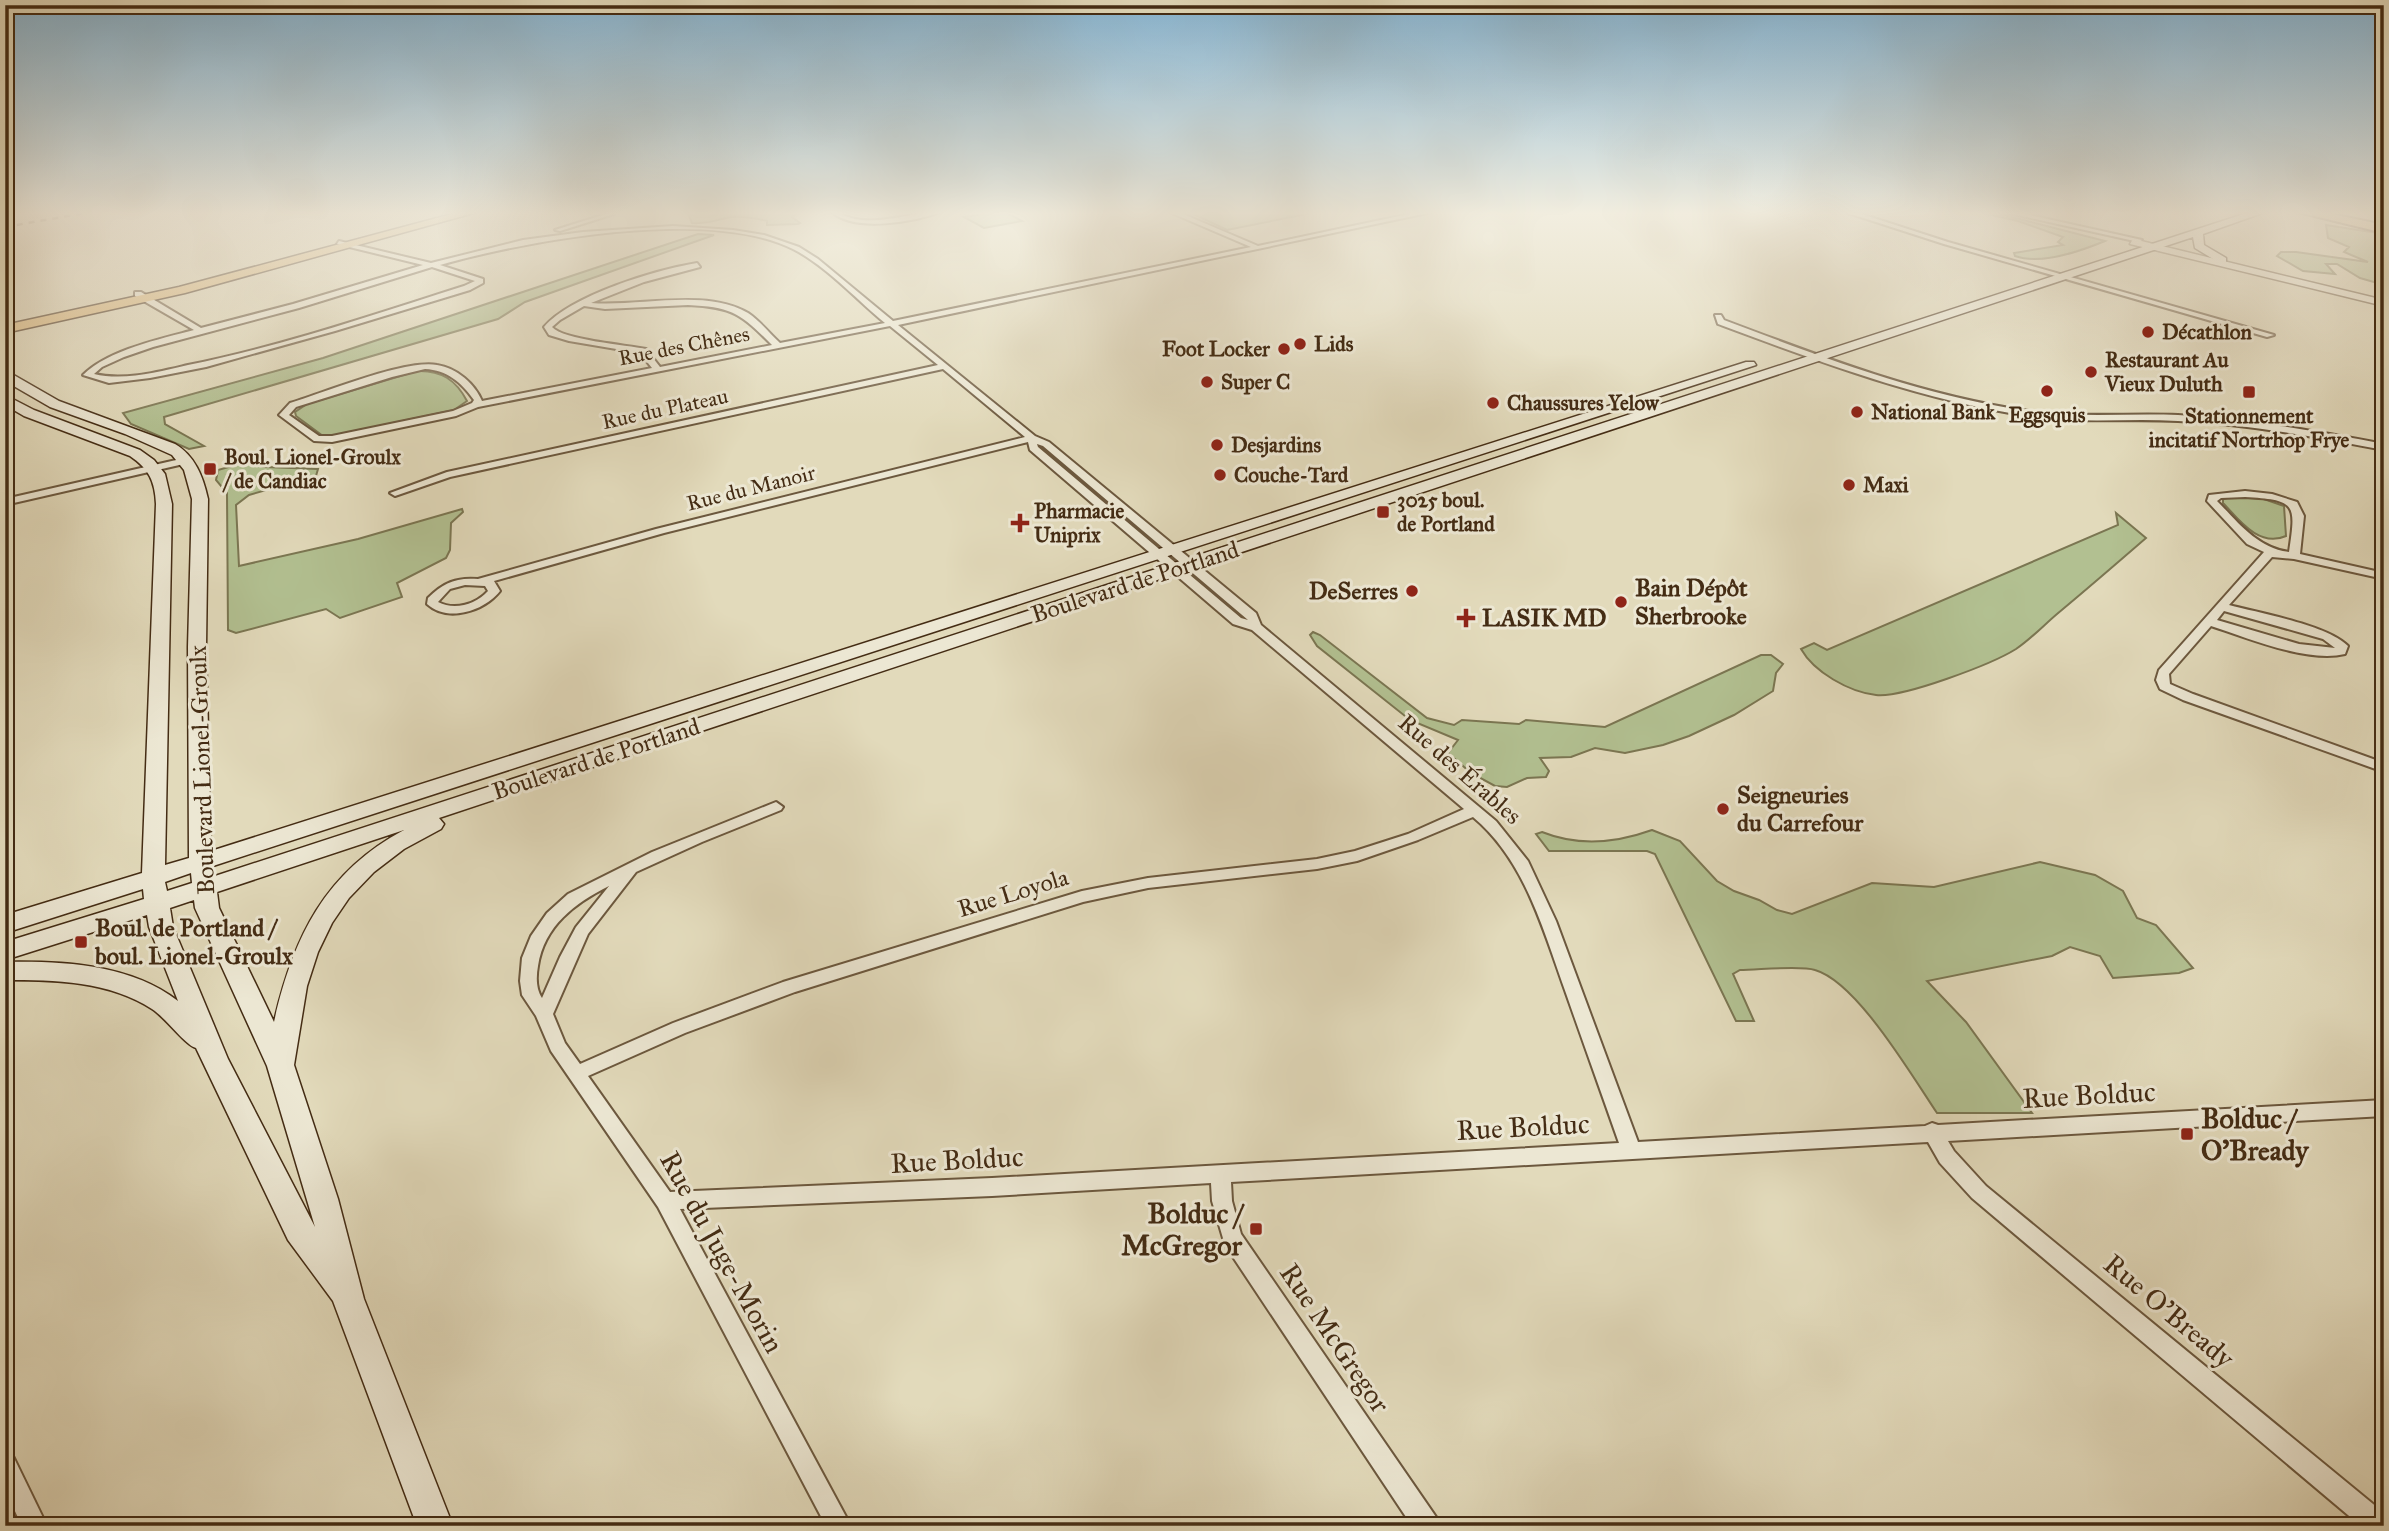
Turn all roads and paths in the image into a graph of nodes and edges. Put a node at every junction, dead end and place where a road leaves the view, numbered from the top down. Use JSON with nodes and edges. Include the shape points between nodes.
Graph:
{"nodes":[{"id":1,"x":195,"y":282,"type":"edge"},
{"id":2,"x":374,"y":282,"type":"edge"},
{"id":3,"x":478,"y":282,"type":"edge"},
{"id":4,"x":638,"y":282,"type":"edge"},
{"id":5,"x":841,"y":282,"type":"edge"},
{"id":6,"x":1089,"y":282,"type":"edge"},
{"id":7,"x":2045,"y":282,"type":"edge"},
{"id":8,"x":2088,"y":282,"type":"edge"},
{"id":9,"x":2307,"y":282,"type":"edge"},
{"id":10,"x":2311,"y":282,"type":"edge"},
{"id":11,"x":142,"y":296,"type":"junction"},
{"id":12,"x":2384,"y":301,"type":"edge"},
{"id":13,"x":583,"y":304,"type":"junction"},
{"id":14,"x":1923,"y":309,"type":"dead end"},
{"id":15,"x":1901,"y":316,"type":"dead end"},
{"id":16,"x":5,"y":323,"type":"edge"},
{"id":17,"x":893,"y":324,"type":"junction"},
{"id":18,"x":5,"y":329,"type":"edge"},
{"id":19,"x":201,"y":331,"type":"junction"},
{"id":20,"x":2270,"y":335,"type":"dead end"},
{"id":21,"x":778,"y":346,"type":"junction"},
{"id":22,"x":1815,"y":350,"type":"junction"},
{"id":23,"x":944,"y":366,"type":"junction"},
{"id":24,"x":657,"y":369,"type":"junction"},
{"id":25,"x":5,"y":374,"type":"edge"},
{"id":26,"x":1947,"y":397,"type":"junction"},
{"id":27,"x":5,"y":399,"type":"edge"},
{"id":28,"x":476,"y":405,"type":"junction"},
{"id":29,"x":1031,"y":438,"type":"junction"},
{"id":30,"x":2384,"y":447,"type":"edge"},
{"id":31,"x":185,"y":461,"type":"junction"},
{"id":32,"x":156,"y":468,"type":"junction"},
{"id":33,"x":395,"y":493,"type":"dead end"},
{"id":34,"x":5,"y":502,"type":"edge"},
{"id":35,"x":2273,"y":552,"type":"junction"},
{"id":36,"x":2294,"y":556,"type":"junction"},
{"id":37,"x":1175,"y":560,"type":"junction"},
{"id":38,"x":2384,"y":576,"type":"edge"},
{"id":39,"x":482,"y":581,"type":"junction"},
{"id":40,"x":2221,"y":607,"type":"junction"},
{"id":41,"x":2209,"y":621,"type":"junction"},
{"id":42,"x":2384,"y":768,"type":"edge"},
{"id":43,"x":564,"y":770,"type":"junction"},
{"id":44,"x":776,"y":807,"type":"dead end"},
{"id":45,"x":1475,"y":810,"type":"junction"},
{"id":46,"x":631,"y":868,"type":"junction"},
{"id":47,"x":202,"y":876,"type":"junction"},
{"id":48,"x":155,"y":892,"type":"junction"},
{"id":49,"x":5,"y":924,"type":"edge"},
{"id":50,"x":5,"y":951,"type":"edge"},
{"id":51,"x":5,"y":971,"type":"edge"},
{"id":52,"x":544,"y":1014,"type":"junction"},
{"id":53,"x":214,"y":1059,"type":"junction"},
{"id":54,"x":281,"y":1066,"type":"junction"},
{"id":55,"x":577,"y":1073,"type":"junction"},
{"id":56,"x":2384,"y":1108,"type":"edge"},
{"id":57,"x":1932,"y":1132,"type":"junction"},
{"id":58,"x":1631,"y":1149,"type":"junction"},
{"id":59,"x":1221,"y":1173,"type":"junction"},
{"id":60,"x":666,"y":1201,"type":"junction"},
{"id":61,"x":348,"y":1299,"type":"junction"},
{"id":62,"x":5,"y":1464,"type":"edge"},
{"id":63,"x":35,"y":1526,"type":"edge"},
{"id":64,"x":435,"y":1526,"type":"edge"},
{"id":65,"x":839,"y":1526,"type":"edge"},
{"id":66,"x":1427,"y":1526,"type":"edge"},
{"id":67,"x":2380,"y":1526,"type":"edge"}],
"edges":[{"from":1,"to":11,"type":"main road"},
{"from":2,"to":19,"type":"street"},
{"from":3,"to":19,"type":"street","via":[[208,364],[120,381],[100,382],[87,375],[91,369],[132,352]]},
{"from":4,"to":13,"type":"street"},
{"from":5,"to":17,"type":"street","name":"Rue des Érables"},
{"from":6,"to":17,"type":"street","name":"Rue des Chênes"},
{"from":7,"to":22,"type":"main road","name":"Boulevard de Portland"},
{"from":8,"to":20,"type":"street"},
{"from":9,"to":12,"type":"street"},
{"from":10,"to":12,"type":"street"},
{"from":11,"to":16,"type":"main road"},
{"from":11,"to":18,"type":"main road"},
{"from":11,"to":19,"type":"street"},
{"from":13,"to":21,"type":"street","via":[[727,308],[746,315]]},
{"from":13,"to":24,"type":"street","via":[[558,315],[548,330],[572,340],[643,351]]},
{"from":14,"to":15,"type":"main road"},
{"from":17,"to":21,"type":"street","name":"Rue des Chênes"},
{"from":17,"to":23,"type":"street","name":"Rue des Érables"},
{"from":21,"to":24,"type":"street","name":"Rue des Chênes"},
{"from":22,"to":22,"type":"street","via":[[1734,319],[1718,317],[1721,322]]},
{"from":22,"to":26,"type":"street"},
{"from":22,"to":26,"type":"street","via":[[1911,389]]},
{"from":22,"to":37,"type":"main road","name":"Boulevard de Portland"},
{"from":23,"to":29,"type":"street","name":"Rue des Érables"},
{"from":23,"to":33,"type":"street","name":"Rue du Plateau","via":[[447,475]]},
{"from":24,"to":28,"type":"street","name":"Rue des Chênes"},
{"from":25,"to":31,"type":"main road","via":[[59,405],[170,448]]},
{"from":26,"to":30,"type":"street","via":[[2046,416],[2214,421]]},
{"from":27,"to":32,"type":"main road","via":[[29,413],[135,453]]},
{"from":28,"to":28,"type":"street","name":"Rue des Chênes","via":[[478,400],[463,379],[432,367],[404,371],[293,405],[284,415],[317,439],[332,439]]},
{"from":29,"to":37,"type":"street","name":"Rue des Érables","via":[[1033,447]]},
{"from":29,"to":39,"type":"street","name":"Rue du Manoir","via":[[660,531]]},
{"from":31,"to":32,"type":"street"},
{"from":31,"to":47,"type":"main road","name":"Boulevard Lionel-Groulx","via":[[200,499],[197,647]]},
{"from":32,"to":34,"type":"street"},
{"from":32,"to":48,"type":"main road","name":"Boulevard Lionel-Groulx","via":[[164,504]]},
{"from":35,"to":36,"type":"street"},
{"from":35,"to":36,"type":"street","via":[[2251,542],[2213,497],[2262,495],[2294,505],[2298,512]]},
{"from":35,"to":40,"type":"street"},
{"from":36,"to":38,"type":"street"},
{"from":37,"to":43,"type":"main road","name":"Boulevard de Portland"},
{"from":37,"to":45,"type":"street","name":"Rue des Érables","via":[[1237,621],[1256,628]]},
{"from":37,"to":47,"type":"main road","name":"Boulevard de Portland"},
{"from":39,"to":39,"type":"street","name":"Rue du Manoir","via":[[446,587],[434,596],[433,604],[454,609],[484,600],[494,586]]},
{"from":40,"to":41,"type":"street"},
{"from":40,"to":41,"type":"street","via":[[2327,636],[2337,640],[2341,651],[2315,651]]},
{"from":41,"to":42,"type":"street","via":[[2163,673],[2165,685],[2188,698]]},
{"from":43,"to":47,"type":"main road","name":"Boulevard de Portland"},
{"from":43,"to":54,"type":"main road","via":[[425,827],[391,847],[350,882],[307,943],[286,1012]]},
{"from":44,"to":46,"type":"street","name":"Rue du Juge-Morin"},
{"from":45,"to":55,"type":"street","name":"Rue Loyola","via":[[1413,837],[1347,858],[1148,883],[1082,897],[789,987]]},
{"from":45,"to":58,"type":"street","name":"Rue des Érables","via":[[1510,845],[1534,886]]},
{"from":46,"to":52,"type":"street","name":"Rue du Juge-Morin","via":[[582,931]]},
{"from":46,"to":52,"type":"street","name":"Rue du Juge-Morin","via":[[576,896],[545,927],[534,947],[529,984],[530,994]]},
{"from":47,"to":48,"type":"main road","name":"Boulevard de Portland"},
{"from":47,"to":54,"type":"main road","name":"Boulevard Lionel-Groulx","via":[[207,908]]},
{"from":48,"to":49,"type":"main road","name":"Boulevard de Portland"},
{"from":48,"to":50,"type":"main road","name":"Boulevard de Portland"},
{"from":48,"to":53,"type":"main road","name":"Boulevard Lionel-Groulx","via":[[161,928]]},
{"from":51,"to":53,"type":"main road","via":[[86,975],[137,990],[176,1012]]},
{"from":52,"to":55,"type":"street","name":"Rue du Juge-Morin","via":[[557,1046]]},
{"from":53,"to":61,"type":"main road","name":"Boulevard Lionel-Groulx","via":[[299,1230]]},
{"from":54,"to":61,"type":"main road","name":"Boulevard Lionel-Groulx","via":[[323,1199]]},
{"from":55,"to":60,"type":"street","name":"Rue du Juge-Morin"},
{"from":56,"to":57,"type":"street","name":"Rue Bolduc"},
{"from":57,"to":58,"type":"street","name":"Rue Bolduc"},
{"from":57,"to":67,"type":"street","name":"Rue O'Bready","via":[[1947,1157],[1979,1192]]},
{"from":58,"to":59,"type":"street","name":"Rue Bolduc"},
{"from":59,"to":60,"type":"street","name":"Rue Bolduc"},
{"from":59,"to":66,"type":"street","name":"Rue McGregor","via":[[1222,1200],[1232,1238]]},
{"from":60,"to":65,"type":"street","name":"Rue du Juge-Morin"},
{"from":61,"to":64,"type":"main road","name":"Boulevard Lionel-Groulx"},
{"from":62,"to":63,"type":"street"}]}
